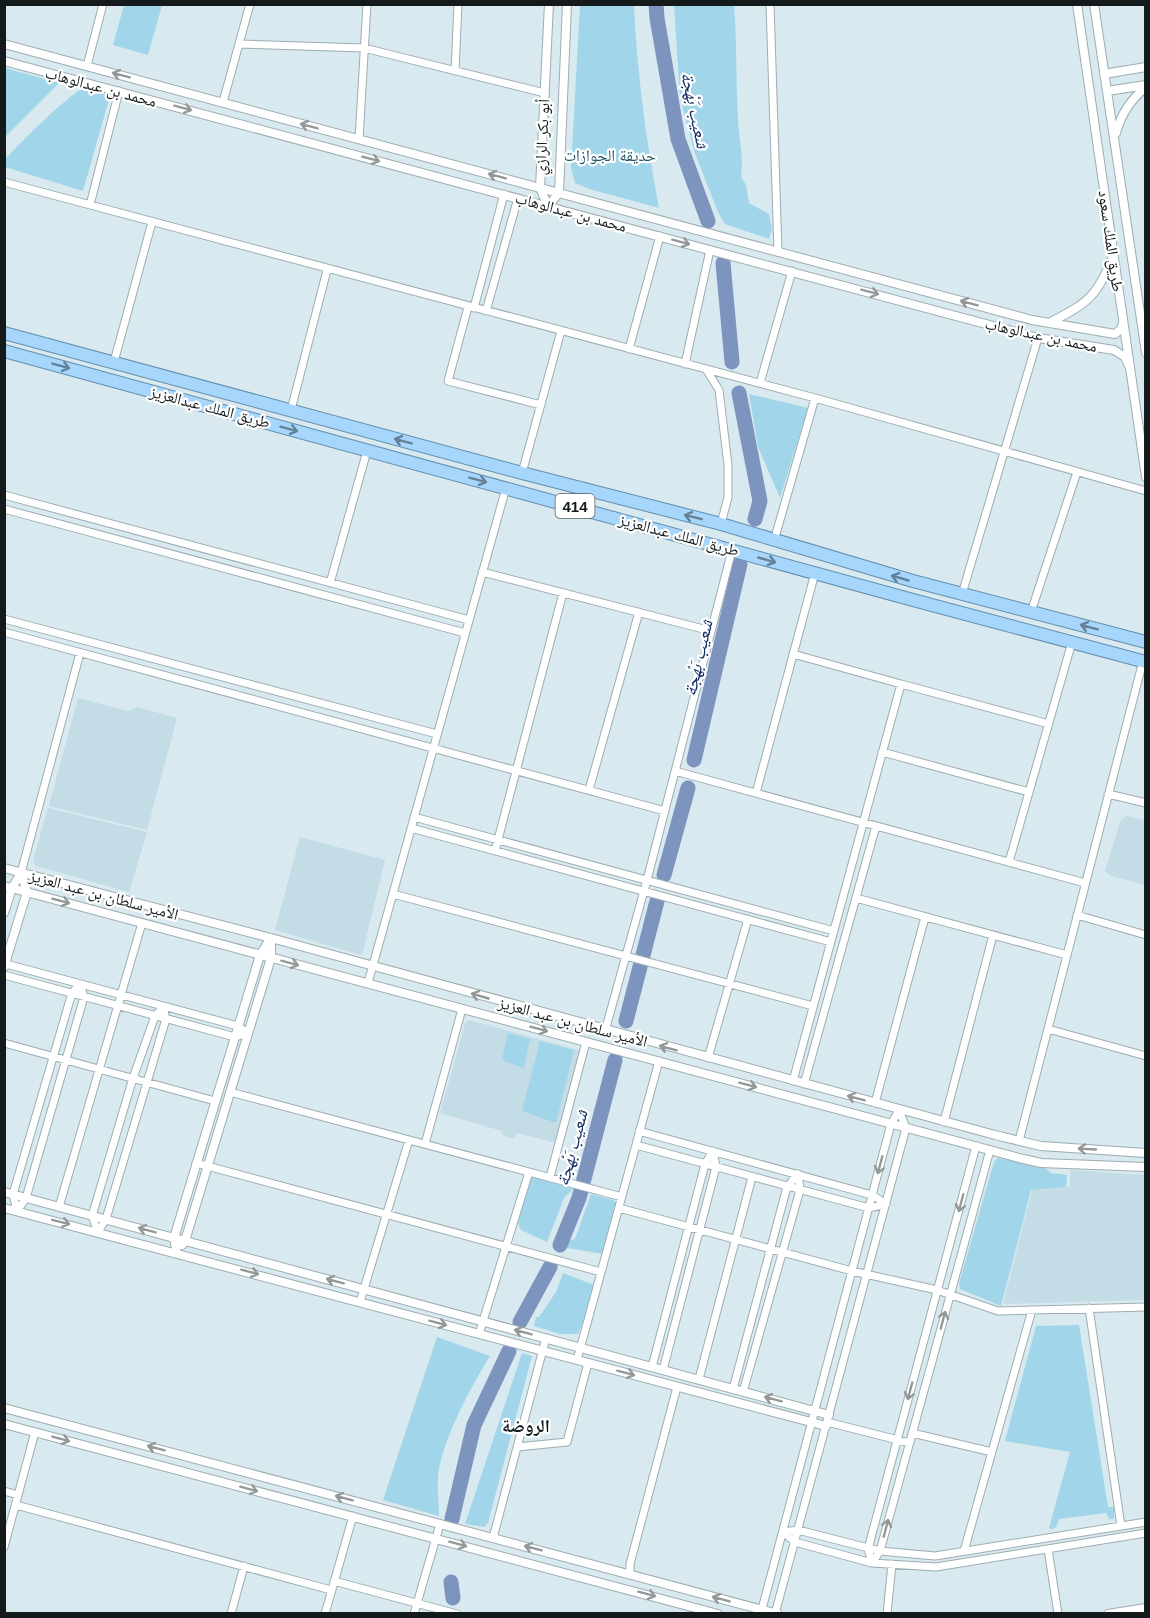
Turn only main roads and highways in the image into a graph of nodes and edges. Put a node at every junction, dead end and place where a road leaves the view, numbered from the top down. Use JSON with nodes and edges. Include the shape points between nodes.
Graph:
{"nodes":[{"id":1,"x":4,"y":333,"type":"edge"},
{"id":2,"x":4,"y":351,"type":"edge"},
{"id":3,"x":1146,"y":642,"type":"edge"},
{"id":4,"x":1144,"y":661,"type":"edge"}],
"edges":[{"from":3,"to":1,"type":"highway","name":"طريق الملك عبدالعزيز","number":"414","one_way":true},
{"from":2,"to":4,"type":"highway","name":"طريق الملك عبدالعزيز","number":"414","one_way":true}]}
